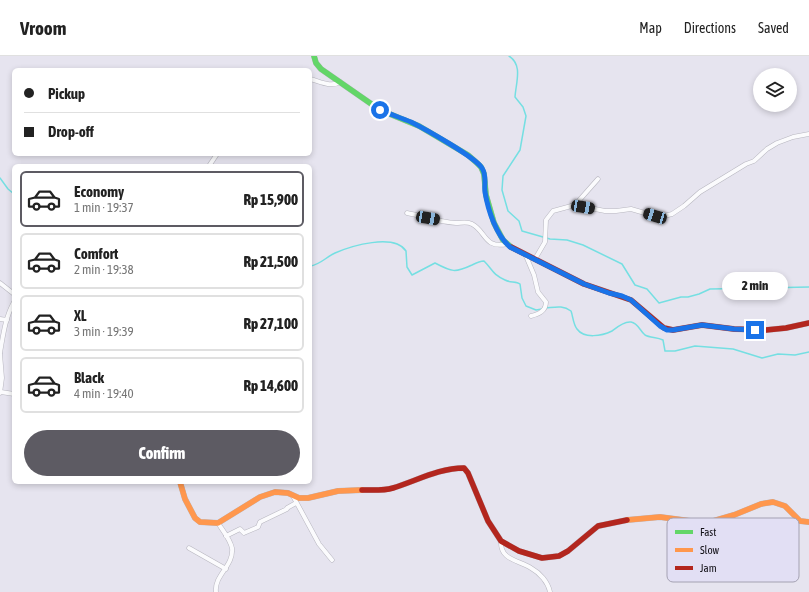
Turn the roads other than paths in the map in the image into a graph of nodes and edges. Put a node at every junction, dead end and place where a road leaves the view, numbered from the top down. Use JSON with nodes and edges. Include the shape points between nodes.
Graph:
{"nodes":[{"id":1,"x":314,"y":56,"type":"edge"},
{"id":2,"x":312,"y":80,"type":"edge"},
{"id":3,"x":340,"y":82,"type":"junction"},
{"id":4,"x":809,"y":134,"type":"edge"},
{"id":5,"x":598,"y":179,"type":"dead end"},
{"id":6,"x":575,"y":205,"type":"junction"},
{"id":7,"x":407,"y":213,"type":"dead end"},
{"id":8,"x":507,"y":244,"type":"junction"},
{"id":9,"x":526,"y":256,"type":"junction"},
{"id":10,"x":535,"y":259,"type":"junction"},
{"id":11,"x":0,"y":283,"type":"edge"},
{"id":12,"x":12,"y":292,"type":"edge"},
{"id":13,"x":12,"y":306,"type":"edge"},
{"id":14,"x":531,"y":316,"type":"dead end"},
{"id":15,"x":0,"y":319,"type":"edge"},
{"id":16,"x":7,"y":320,"type":"junction"},
{"id":17,"x":809,"y":323,"type":"edge"},
{"id":18,"x":0,"y":354,"type":"edge"},
{"id":19,"x":0,"y":392,"type":"edge"},
{"id":20,"x":12,"y":394,"type":"edge"},
{"id":21,"x":181,"y":484,"type":"edge"},
{"id":22,"x":293,"y":496,"type":"junction"},
{"id":23,"x":296,"y":503,"type":"junction"},
{"id":24,"x":668,"y":518,"type":"edge"},
{"id":25,"x":722,"y":518,"type":"edge"},
{"id":26,"x":797,"y":518,"type":"edge"},
{"id":27,"x":799,"y":520,"type":"edge"},
{"id":28,"x":809,"y":522,"type":"edge"},
{"id":29,"x":218,"y":523,"type":"junction"},
{"id":30,"x":226,"y":536,"type":"junction"},
{"id":31,"x":501,"y":541,"type":"junction"},
{"id":32,"x":189,"y":548,"type":"dead end"},
{"id":33,"x":332,"y":560,"type":"dead end"},
{"id":34,"x":226,"y":569,"type":"junction"},
{"id":35,"x":216,"y":592,"type":"edge"},
{"id":36,"x":550,"y":592,"type":"edge"}],
"edges":[{"from":1,"to":3,"type":"street","via":[[321,69]]},
{"from":2,"to":3,"type":"street","via":[[331,85]]},
{"from":3,"to":8,"type":"street","via":[[380,110],[419,126],[478,163],[484,174],[486,194],[494,223]]},
{"from":4,"to":6,"type":"street","via":[[777,143],[754,161],[700,192],[672,214],[655,216],[631,209],[605,211]]},
{"from":5,"to":6,"type":"street"},
{"from":6,"to":10,"type":"street","via":[[559,208],[550,213],[546,220],[545,242]]},
{"from":7,"to":8,"type":"street","via":[[456,223],[469,222],[494,244]]},
{"from":8,"to":9,"type":"street"},
{"from":9,"to":10,"type":"street"},
{"from":9,"to":14,"type":"street","via":[[538,292],[546,302],[543,311]]},
{"from":10,"to":17,"type":"street","via":[[584,284],[631,300],[660,326],[669,330],[702,325],[766,330]]},
{"from":11,"to":12,"type":"street"},
{"from":13,"to":16,"type":"street"},
{"from":15,"to":16,"type":"street"},
{"from":16,"to":18,"type":"street"},
{"from":18,"to":19,"type":"street"},
{"from":19,"to":20,"type":"street"},
{"from":21,"to":29,"type":"street","via":[[195,518],[200,522]]},
{"from":22,"to":23,"type":"street"},
{"from":22,"to":29,"type":"street","via":[[277,492],[265,495]]},
{"from":22,"to":31,"type":"street","via":[[308,498],[338,491],[386,489],[452,468],[464,468],[488,521]]},
{"from":23,"to":30,"type":"street","via":[[260,522],[258,527],[244,533],[240,529]]},
{"from":23,"to":33,"type":"street","via":[[319,544]]},
{"from":24,"to":31,"type":"street","via":[[598,526],[568,551],[554,557],[542,558],[519,551]]},
{"from":25,"to":26,"type":"street","via":[[770,502],[782,504]]},
{"from":27,"to":28,"type":"street"},
{"from":29,"to":30,"type":"street"},
{"from":30,"to":34,"type":"street","via":[[232,554]]},
{"from":31,"to":36,"type":"street","via":[[503,553],[536,571]]},
{"from":32,"to":34,"type":"street"},
{"from":34,"to":35,"type":"street","via":[[217,581]]}]}
